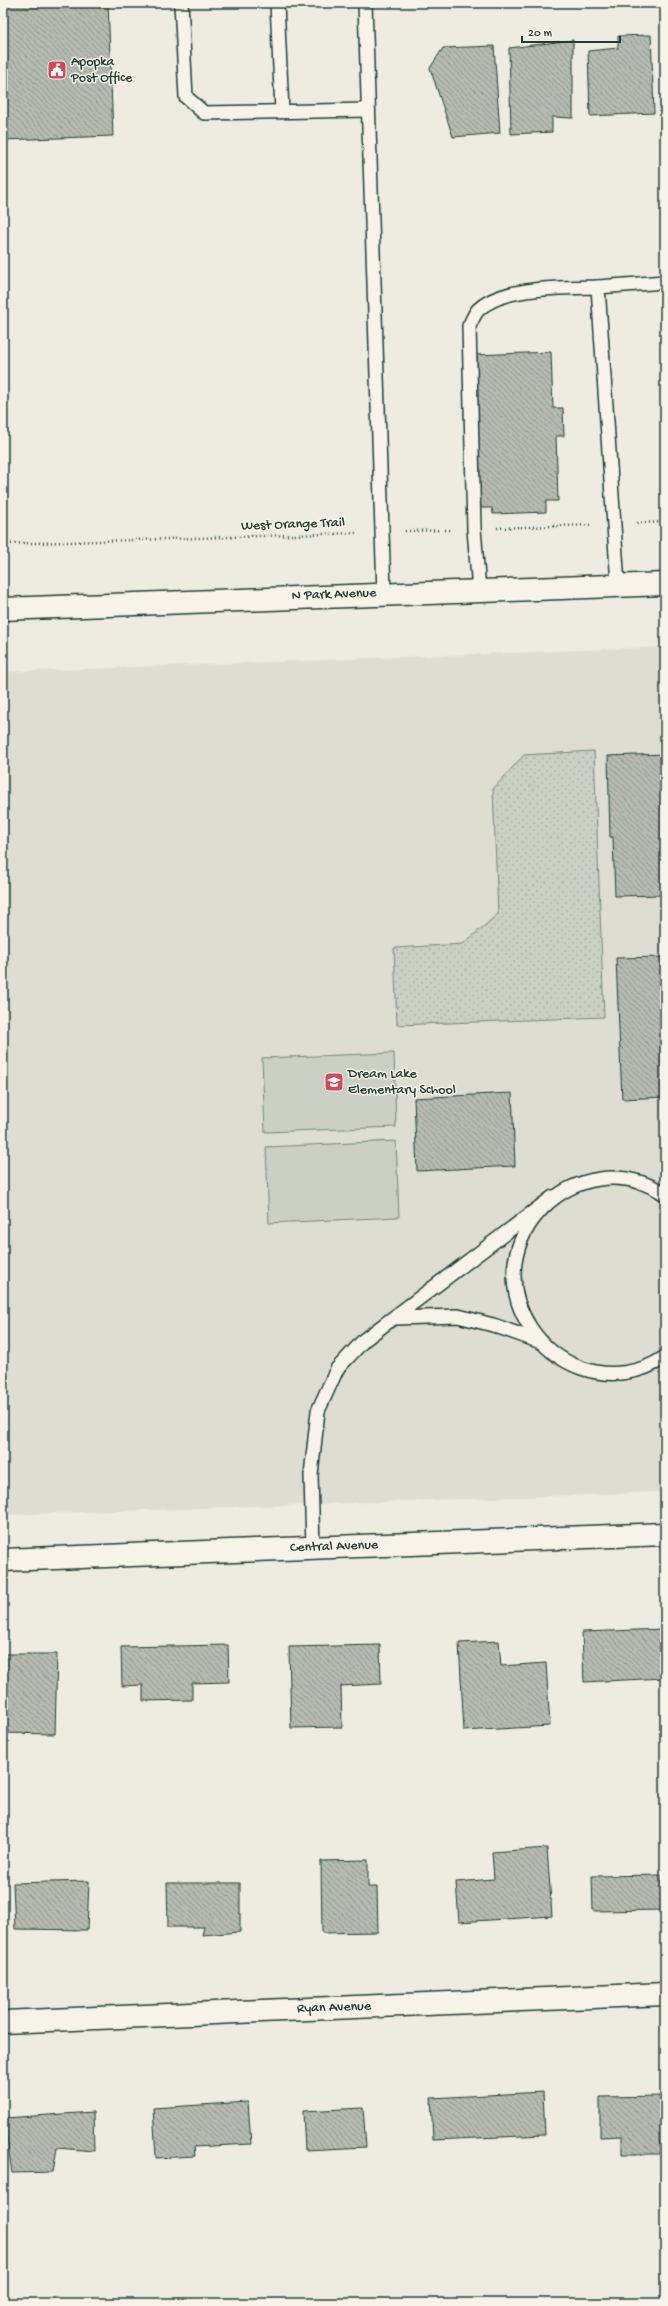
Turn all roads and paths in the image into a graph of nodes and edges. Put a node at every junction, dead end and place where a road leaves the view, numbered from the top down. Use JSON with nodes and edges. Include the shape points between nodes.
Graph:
{"nodes":[{"id":1,"x":181,"y":3,"type":"edge"},
{"id":2,"x":277,"y":3,"type":"edge"},
{"id":3,"x":365,"y":3,"type":"edge"},
{"id":4,"x":368,"y":110,"type":"junction"},
{"id":5,"x":282,"y":112,"type":"junction"},
{"id":6,"x":665,"y":282,"type":"edge"},
{"id":7,"x":598,"y":287,"type":"junction"},
{"id":8,"x":665,"y":522,"type":"edge"},
{"id":9,"x":642,"y":523,"type":"dead end"},
{"id":10,"x":583,"y":525,"type":"dead end"},
{"id":11,"x":474,"y":529,"type":"junction"},
{"id":12,"x":382,"y":532,"type":"junction"},
{"id":13,"x":3,"y":544,"type":"edge"},
{"id":14,"x":665,"y":584,"type":"edge"},
{"id":15,"x":618,"y":585,"type":"junction"},
{"id":16,"x":479,"y":590,"type":"junction"},
{"id":17,"x":384,"y":593,"type":"junction"},
{"id":18,"x":3,"y":609,"type":"edge"},
{"id":19,"x":665,"y":1194,"type":"edge"},
{"id":20,"x":554,"y":1197,"type":"junction"},
{"id":21,"x":394,"y":1318,"type":"junction"},
{"id":22,"x":541,"y":1342,"type":"junction"},
{"id":23,"x":665,"y":1357,"type":"edge"},
{"id":24,"x":665,"y":1534,"type":"edge"},
{"id":25,"x":313,"y":1548,"type":"junction"},
{"id":26,"x":3,"y":1560,"type":"edge"},
{"id":27,"x":665,"y":1994,"type":"edge"},
{"id":28,"x":3,"y":2022,"type":"edge"}],
"edges":[{"from":1,"to":5,"type":"lane","via":[[186,97],[204,113]]},
{"from":2,"to":5,"type":"lane"},
{"from":3,"to":4,"type":"lane"},
{"from":4,"to":5,"type":"lane"},
{"from":4,"to":12,"type":"lane"},
{"from":6,"to":7,"type":"lane"},
{"from":7,"to":11,"type":"lane","via":[[544,288],[513,294],[489,303],[478,311],[469,326]]},
{"from":7,"to":15,"type":"lane"},
{"from":8,"to":9,"type":"path"},
{"from":10,"to":11,"type":"path","name":"West Orange Trail"},
{"from":11,"to":12,"type":"path","name":"West Orange Trail"},
{"from":11,"to":16,"type":"lane"},
{"from":12,"to":13,"type":"path","name":"West Orange Trail"},
{"from":12,"to":17,"type":"lane"},
{"from":14,"to":15,"type":"street","name":"N Park Avenue"},
{"from":15,"to":16,"type":"street","name":"N Park Avenue"},
{"from":16,"to":17,"type":"street","name":"N Park Avenue"},
{"from":17,"to":18,"type":"street","name":"N Park Avenue"},
{"from":19,"to":20,"type":"lane","via":[[649,1184],[616,1177],[583,1181]]},
{"from":20,"to":21,"type":"lane"},
{"from":20,"to":22,"type":"lane","via":[[530,1222],[517,1253],[515,1286],[523,1316]]},
{"from":21,"to":22,"type":"lane","via":[[458,1316]]},
{"from":21,"to":25,"type":"lane","via":[[364,1340],[337,1369],[318,1411],[311,1475]]},
{"from":22,"to":23,"type":"lane","via":[[565,1362],[594,1372],[625,1373],[654,1364]]},
{"from":24,"to":25,"type":"street","name":"Central Avenue"},
{"from":25,"to":26,"type":"street","name":"Central Avenue"},
{"from":27,"to":28,"type":"street","name":"Ryan Avenue"}]}
